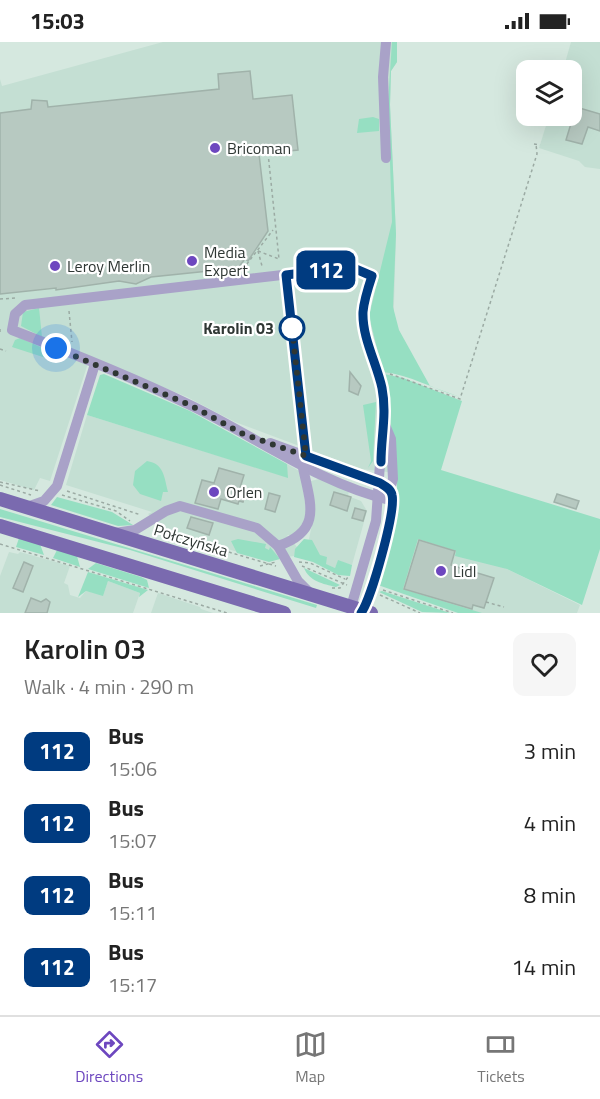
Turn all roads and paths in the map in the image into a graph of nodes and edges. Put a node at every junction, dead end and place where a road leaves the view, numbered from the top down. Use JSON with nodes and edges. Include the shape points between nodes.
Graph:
{"nodes":[{"id":1,"x":386,"y":42,"type":"edge"},
{"id":2,"x":540,"y":145,"type":"dead end"},
{"id":3,"x":268,"y":153,"type":"dead end"},
{"id":4,"x":386,"y":158,"type":"dead end"},
{"id":5,"x":275,"y":229,"type":"junction"},
{"id":6,"x":258,"y":251,"type":"junction"},
{"id":7,"x":241,"y":272,"type":"dead end"},
{"id":8,"x":286,"y":275,"type":"junction"},
{"id":9,"x":68,"y":304,"type":"dead end"},
{"id":10,"x":0,"y":329,"type":"edge"},
{"id":11,"x":0,"y":335,"type":"edge"},
{"id":12,"x":0,"y":349,"type":"edge"},
{"id":13,"x":6,"y":351,"type":"dead end"},
{"id":14,"x":66,"y":352,"type":"junction"},
{"id":15,"x":95,"y":364,"type":"junction"},
{"id":16,"x":378,"y":373,"type":"junction"},
{"id":17,"x":385,"y":425,"type":"junction"},
{"id":18,"x":243,"y":434,"type":"junction"},
{"id":19,"x":306,"y":456,"type":"junction"},
{"id":20,"x":303,"y":468,"type":"junction"},
{"id":21,"x":0,"y":482,"type":"edge"},
{"id":22,"x":380,"y":483,"type":"junction"},
{"id":23,"x":0,"y":485,"type":"edge"},
{"id":24,"x":61,"y":490,"type":"dead end"},
{"id":25,"x":33,"y":492,"type":"dead end"},
{"id":26,"x":58,"y":495,"type":"dead end"},
{"id":27,"x":391,"y":495,"type":"junction"},
{"id":28,"x":376,"y":497,"type":"junction"},
{"id":29,"x":0,"y":499,"type":"edge"},
{"id":30,"x":26,"y":500,"type":"junction"},
{"id":31,"x":144,"y":519,"type":"dead end"},
{"id":32,"x":135,"y":524,"type":"dead end"},
{"id":33,"x":156,"y":525,"type":"dead end"},
{"id":34,"x":0,"y":526,"type":"edge"},
{"id":35,"x":149,"y":528,"type":"dead end"},
{"id":36,"x":157,"y":530,"type":"junction"},
{"id":37,"x":111,"y":533,"type":"junction"},
{"id":38,"x":161,"y":537,"type":"dead end"},
{"id":39,"x":0,"y":544,"type":"edge"},
{"id":40,"x":278,"y":546,"type":"junction"},
{"id":41,"x":283,"y":561,"type":"dead end"},
{"id":42,"x":294,"y":561,"type":"dead end"},
{"id":43,"x":300,"y":562,"type":"junction"},
{"id":44,"x":269,"y":564,"type":"junction"},
{"id":45,"x":296,"y":566,"type":"dead end"},
{"id":46,"x":300,"y":566,"type":"junction"},
{"id":47,"x":257,"y":567,"type":"dead end"},
{"id":48,"x":281,"y":567,"type":"dead end"},
{"id":49,"x":301,"y":570,"type":"dead end"},
{"id":50,"x":352,"y":575,"type":"dead end"},
{"id":51,"x":345,"y":579,"type":"junction"},
{"id":52,"x":352,"y":580,"type":"dead end"},
{"id":53,"x":343,"y":583,"type":"junction"},
{"id":54,"x":348,"y":585,"type":"dead end"},
{"id":55,"x":327,"y":587,"type":"dead end"},
{"id":56,"x":377,"y":588,"type":"dead end"},
{"id":57,"x":377,"y":594,"type":"dead end"},
{"id":58,"x":312,"y":595,"type":"junction"},
{"id":59,"x":486,"y":602,"type":"dead end"},
{"id":60,"x":504,"y":607,"type":"dead end"},
{"id":61,"x":360,"y":611,"type":"edge"},
{"id":62,"x":227,"y":613,"type":"edge"},
{"id":63,"x":284,"y":613,"type":"edge"},
{"id":64,"x":420,"y":613,"type":"edge"},
{"id":65,"x":453,"y":613,"type":"edge"}],
"edges":[{"from":1,"to":4,"type":"lane"},
{"from":2,"to":16,"type":"path","via":[[535,144],[537,154],[460,399],[405,377]]},
{"from":3,"to":5,"type":"path"},
{"from":5,"to":6,"type":"path"},
{"from":5,"to":6,"type":"path","via":[[279,259]]},
{"from":6,"to":7,"type":"path"},
{"from":8,"to":14,"type":"lane","via":[[25,305],[15,314],[12,330]]},
{"from":8,"to":16,"type":"lane","via":[[351,267],[372,276],[363,311]]},
{"from":8,"to":19,"type":"lane"},
{"from":9,"to":14,"type":"path","via":[[72,349]]},
{"from":10,"to":11,"type":"path"},
{"from":12,"to":13,"type":"path"},
{"from":14,"to":15,"type":"lane"},
{"from":15,"to":18,"type":"lane","via":[[190,405]]},
{"from":15,"to":30,"type":"lane","via":[[57,486],[44,501]]},
{"from":16,"to":17,"type":"lane"},
{"from":17,"to":22,"type":"lane","via":[[381,435]]},
{"from":17,"to":27,"type":"lane","via":[[391,439]]},
{"from":18,"to":19,"type":"lane"},
{"from":18,"to":20,"type":"lane"},
{"from":19,"to":22,"type":"lane"},
{"from":20,"to":28,"type":"lane"},
{"from":20,"to":40,"type":"lane","via":[[310,506],[308,527],[295,540]]},
{"from":21,"to":25,"type":"path"},
{"from":22,"to":27,"type":"lane"},
{"from":22,"to":28,"type":"lane"},
{"from":23,"to":30,"type":"path"},
{"from":24,"to":31,"type":"path","via":[[139,513]]},
{"from":26,"to":32,"type":"path","via":[[116,511]]},
{"from":27,"to":28,"type":"lane"},
{"from":27,"to":61,"type":"lane","via":[[388,530]]},
{"from":28,"to":61,"type":"lane","via":[[376,521]]},
{"from":29,"to":30,"type":"main road","name":"Połczyńska"},
{"from":30,"to":37,"type":"main road","name":"Połczyńska"},
{"from":33,"to":36,"type":"path"},
{"from":34,"to":63,"type":"main road"},
{"from":35,"to":36,"type":"path"},
{"from":36,"to":38,"type":"path"},
{"from":36,"to":44,"type":"path"},
{"from":37,"to":40,"type":"lane","via":[[135,530],[180,506],[257,528]]},
{"from":37,"to":58,"type":"main road","name":"Połczyńska"},
{"from":39,"to":62,"type":"path"},
{"from":40,"to":58,"type":"lane","via":[[298,581]]},
{"from":41,"to":44,"type":"path"},
{"from":42,"to":43,"type":"path"},
{"from":43,"to":46,"type":"path"},
{"from":43,"to":51,"type":"path"},
{"from":44,"to":47,"type":"path"},
{"from":44,"to":48,"type":"path"},
{"from":45,"to":46,"type":"path"},
{"from":46,"to":49,"type":"path"},
{"from":46,"to":53,"type":"path"},
{"from":50,"to":51,"type":"path"},
{"from":51,"to":52,"type":"path"},
{"from":51,"to":53,"type":"path"},
{"from":53,"to":54,"type":"path"},
{"from":53,"to":55,"type":"path","via":[[340,589]]},
{"from":56,"to":65,"type":"path"},
{"from":57,"to":64,"type":"path"},
{"from":58,"to":61,"type":"main road","name":"Połczyńska"},
{"from":59,"to":60,"type":"path"}]}
